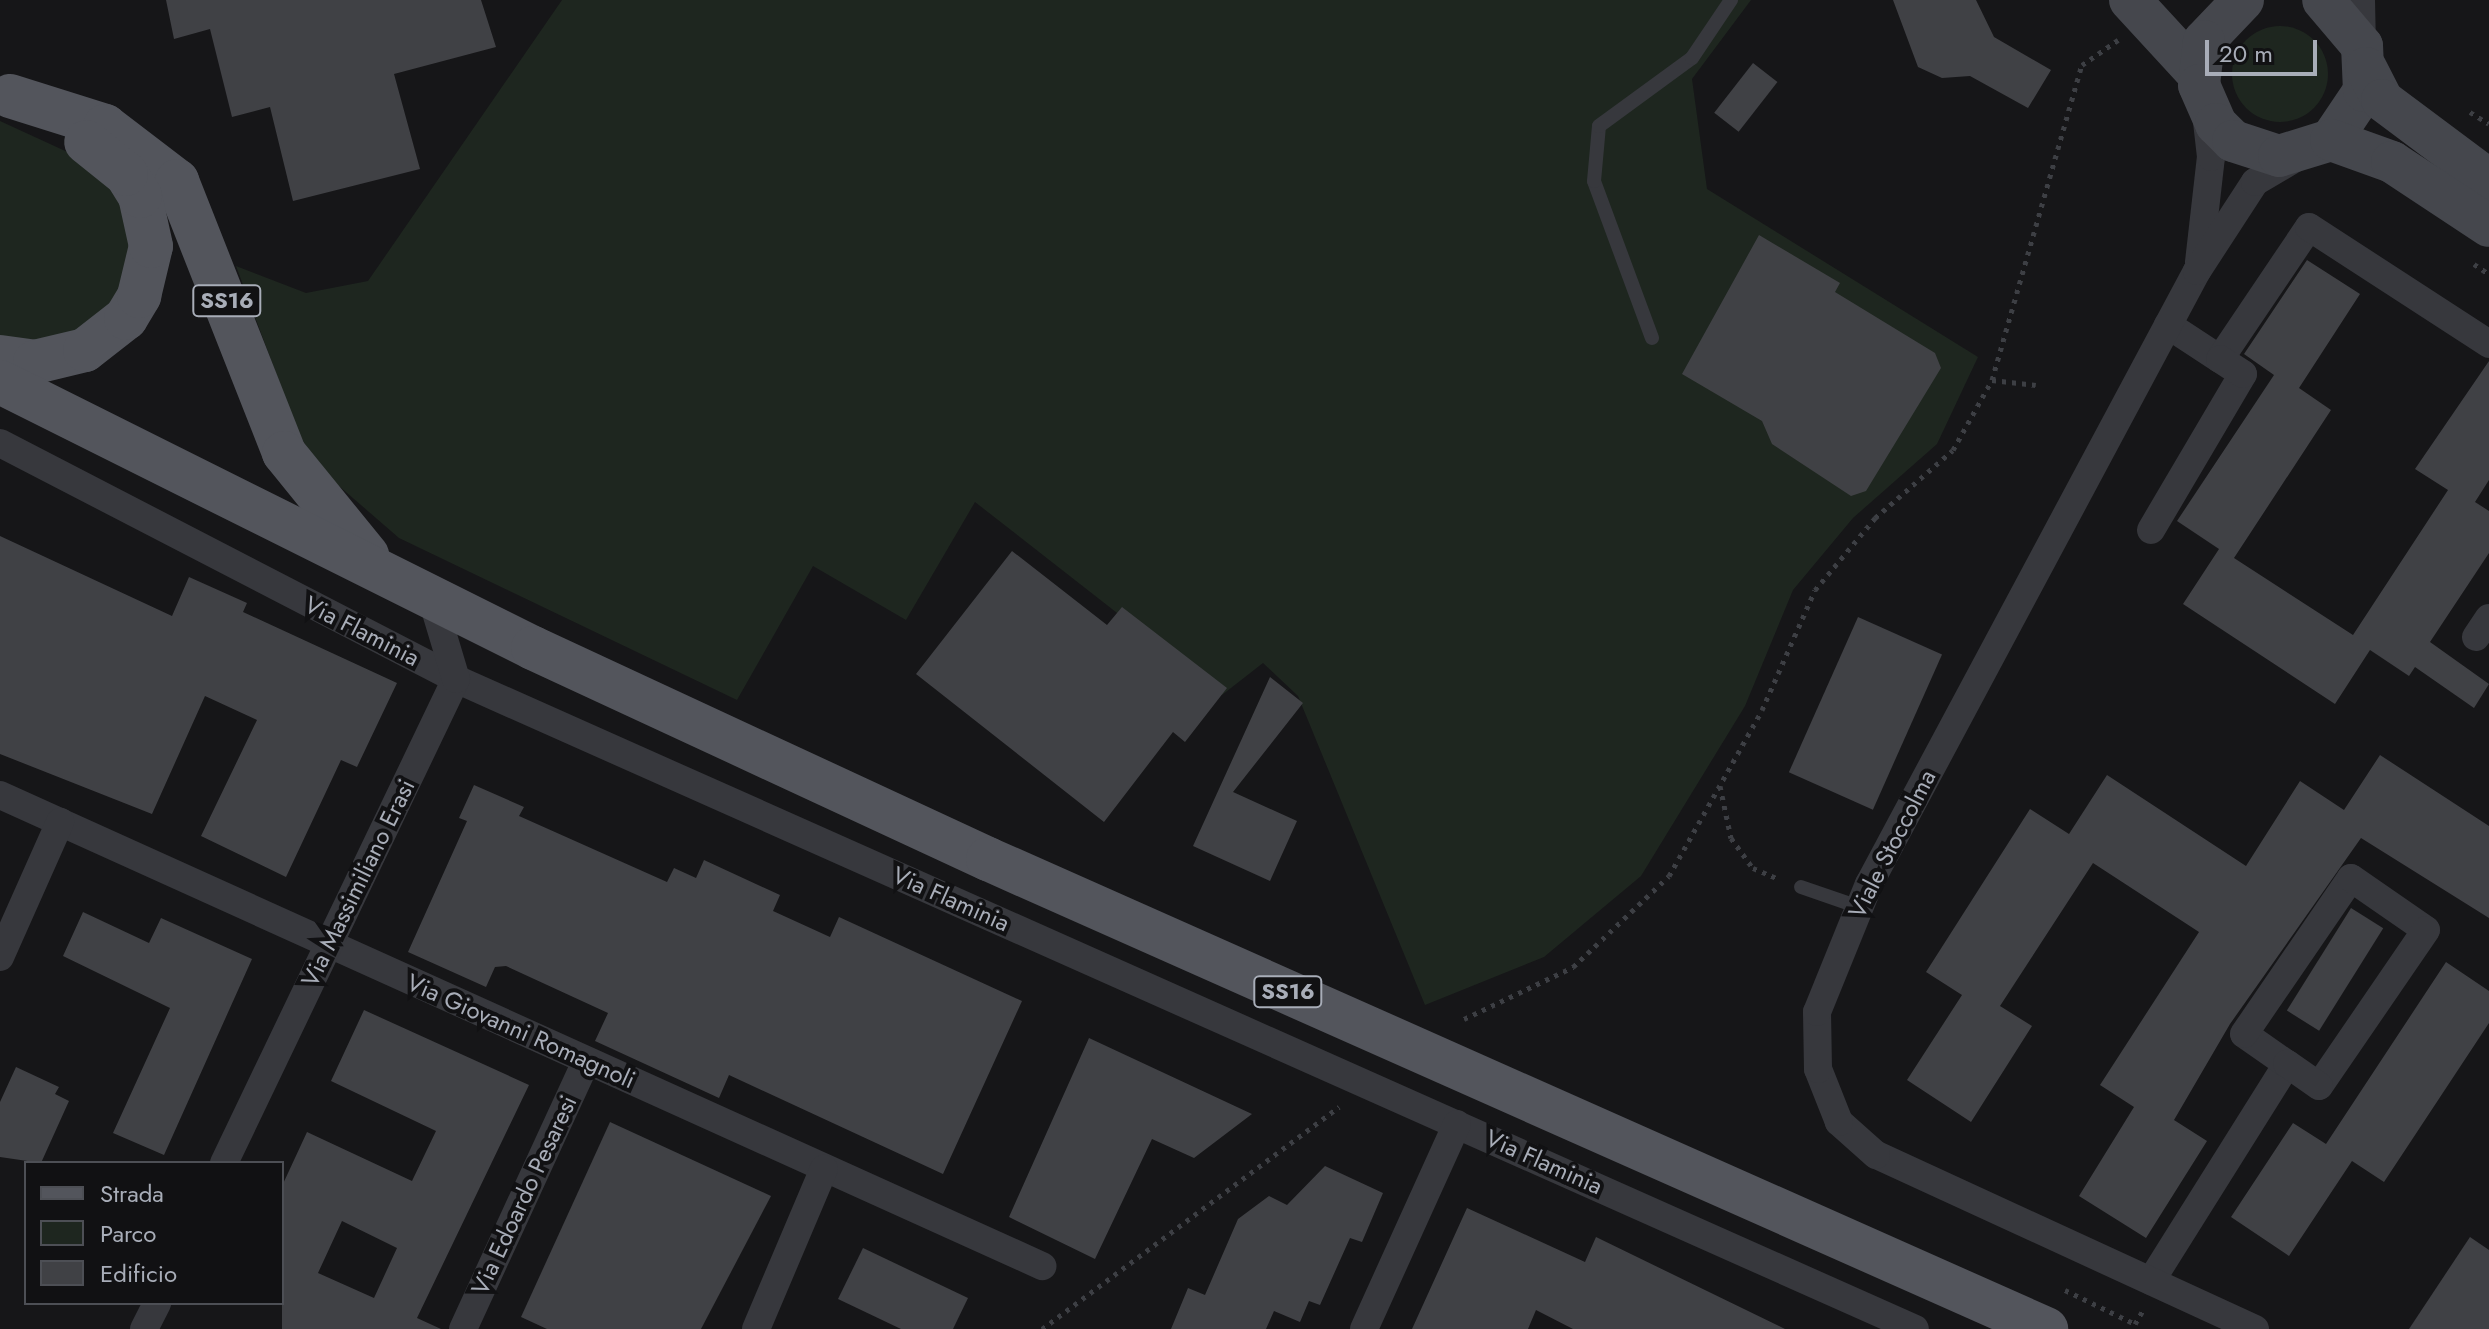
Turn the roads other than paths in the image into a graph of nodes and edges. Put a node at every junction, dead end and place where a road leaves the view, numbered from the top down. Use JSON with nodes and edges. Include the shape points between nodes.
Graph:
{"nodes":[{"id":1,"x":1731,"y":0,"type":"edge"},
{"id":2,"x":2243,"y":0,"type":"edge"},
{"id":3,"x":2323,"y":0,"type":"edge"},
{"id":4,"x":2361,"y":0,"type":"edge"},
{"id":5,"x":2132,"y":14,"type":"edge"},
{"id":6,"x":2364,"y":57,"type":"junction"},
{"id":7,"x":2202,"y":90,"type":"junction"},
{"id":8,"x":5,"y":94,"type":"edge"},
{"id":9,"x":2317,"y":147,"type":"junction"},
{"id":10,"x":2489,"y":180,"type":"edge"},
{"id":11,"x":2489,"y":226,"type":"edge"},
{"id":12,"x":2197,"y":271,"type":"junction"},
{"id":13,"x":2168,"y":325,"type":"junction"},
{"id":14,"x":1652,"y":338,"type":"dead end"},
{"id":15,"x":2489,"y":344,"type":"edge"},
{"id":16,"x":0,"y":357,"type":"edge"},
{"id":17,"x":2220,"y":359,"type":"junction"},
{"id":18,"x":7,"y":396,"type":"edge"},
{"id":19,"x":0,"y":443,"type":"edge"},
{"id":20,"x":2151,"y":530,"type":"dead end"},
{"id":21,"x":385,"y":575,"type":"junction"},
{"id":22,"x":432,"y":599,"type":"junction"},
{"id":23,"x":456,"y":679,"type":"junction"},
{"id":24,"x":0,"y":795,"type":"edge"},
{"id":25,"x":60,"y":822,"type":"junction"},
{"id":26,"x":1801,"y":887,"type":"road end"},
{"id":27,"x":1859,"y":907,"type":"junction"},
{"id":28,"x":329,"y":944,"type":"junction"},
{"id":29,"x":0,"y":957,"type":"edge"},
{"id":30,"x":586,"y":1061,"type":"junction"},
{"id":31,"x":2287,"y":1064,"type":"junction"},
{"id":32,"x":1457,"y":1124,"type":"junction"},
{"id":33,"x":225,"y":1161,"type":"edge"},
{"id":34,"x":824,"y":1169,"type":"junction"},
{"id":35,"x":1042,"y":1266,"type":"dead end"},
{"id":36,"x":2151,"y":1281,"type":"junction"},
{"id":37,"x":156,"y":1305,"type":"edge"},
{"id":38,"x":144,"y":1329,"type":"edge"},
{"id":39,"x":463,"y":1329,"type":"edge"},
{"id":40,"x":756,"y":1329,"type":"edge"},
{"id":41,"x":1364,"y":1329,"type":"edge"},
{"id":42,"x":1915,"y":1329,"type":"edge"},
{"id":43,"x":2046,"y":1329,"type":"edge"},
{"id":44,"x":2255,"y":1329,"type":"edge"}],
"edges":[{"from":1,"to":14,"type":"lane","via":[[1692,58],[1599,126],[1594,181]]},
{"from":2,"to":7,"type":"main road","via":[[2215,22]]},
{"from":3,"to":6,"type":"main road"},
{"from":4,"to":6,"type":"street"},
{"from":5,"to":7,"type":"main road"},
{"from":6,"to":9,"type":"main road","via":[[2357,110]]},
{"from":6,"to":10,"type":"main road","via":[[2382,100]]},
{"from":7,"to":9,"type":"main road","via":[[2233,141],[2255,152]]},
{"from":7,"to":12,"type":"street","name":"Viale Stoccolma","via":[[2211,157]]},
{"from":8,"to":16,"type":"main road","number":"SS16","via":[[126,174],[140,196],[151,246],[139,296],[107,336],[61,359]]},
{"from":8,"to":21,"type":"main road","number":"SS16","via":[[105,126],[177,181],[284,453],[318,503]]},
{"from":9,"to":11,"type":"main road","via":[[2392,162]]},
{"from":9,"to":12,"type":"street","name":"Viale Stoccolma","via":[[2255,182]]},
{"from":12,"to":13,"type":"street","name":"Viale Stoccolma"},
{"from":13,"to":17,"type":"street"},
{"from":13,"to":27,"type":"street","name":"Viale Stoccolma"},
{"from":15,"to":17,"type":"street","via":[[2309,227]]},
{"from":17,"to":20,"type":"street","via":[[2243,374]]},
{"from":18,"to":21,"type":"main road","number":"SS16","via":[[70,418]]},
{"from":19,"to":23,"type":"street","name":"Via Flaminia"},
{"from":21,"to":22,"type":"main road","number":"SS16"},
{"from":22,"to":23,"type":"street"},
{"from":22,"to":43,"type":"main road","number":"SS16","via":[[988,859]]},
{"from":23,"to":28,"type":"street","name":"Via Massimiliano Erasi"},
{"from":23,"to":32,"type":"street","name":"Via Flaminia"},
{"from":24,"to":25,"type":"street","name":"Via Giovanni Romagnoli"},
{"from":25,"to":28,"type":"street","name":"Via Giovanni Romagnoli"},
{"from":25,"to":29,"type":"street"},
{"from":26,"to":27,"type":"lane"},
{"from":27,"to":36,"type":"street","name":"Viale Stoccolma","via":[[1817,1012],[1818,1069],[1839,1122],[1876,1155]]},
{"from":28,"to":30,"type":"street","name":"Via Giovanni Romagnoli"},
{"from":28,"to":33,"type":"street","name":"Via Massimiliano Erasi"},
{"from":30,"to":34,"type":"street","name":"Via Giovanni Romagnoli"},
{"from":30,"to":39,"type":"street","name":"Via Edoardo Pesaresi"},
{"from":31,"to":31,"type":"street","via":[[2319,1086],[2426,930],[2351,878],[2244,1034]]},
{"from":31,"to":36,"type":"street"},
{"from":32,"to":41,"type":"street"},
{"from":32,"to":42,"type":"street","name":"Via Flaminia"},
{"from":34,"to":35,"type":"street","name":"Via Giovanni Romagnoli"},
{"from":34,"to":40,"type":"street"},
{"from":36,"to":44,"type":"street","name":"Viale Stoccolma"},
{"from":37,"to":38,"type":"street"}]}
